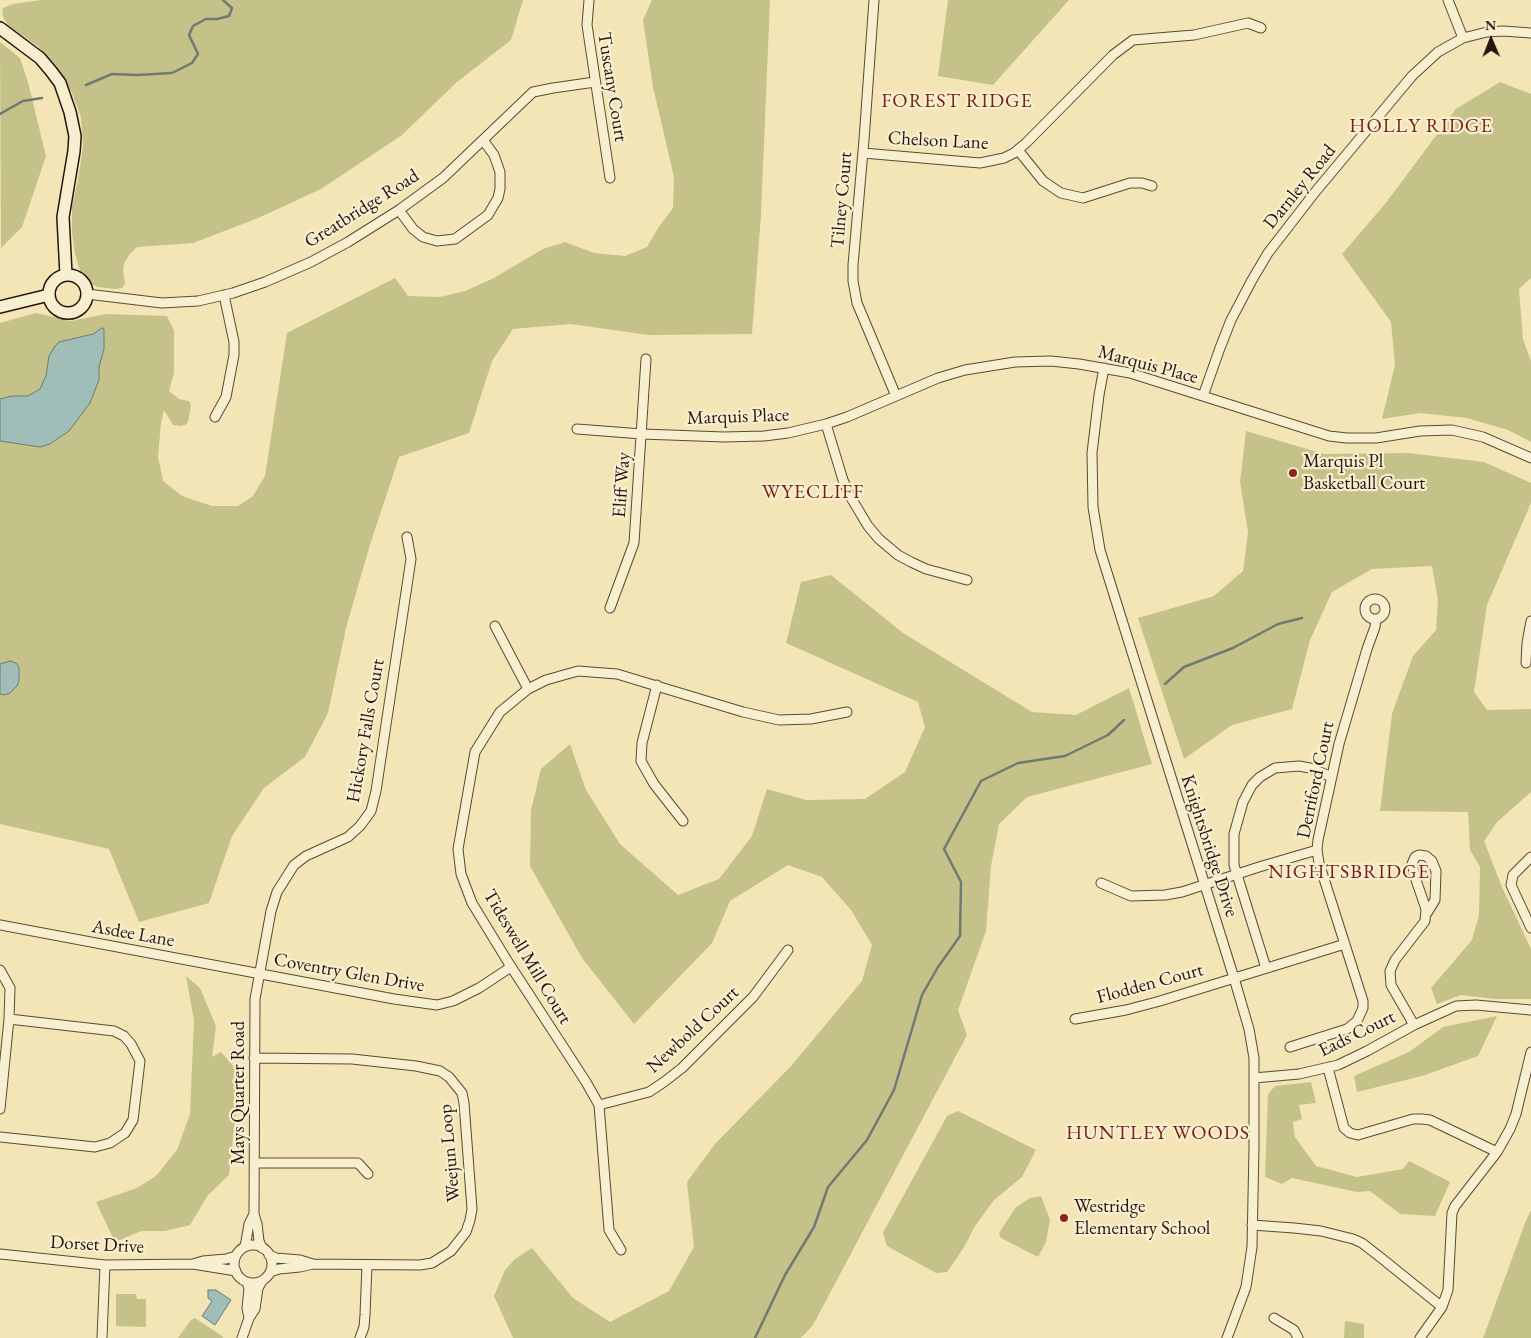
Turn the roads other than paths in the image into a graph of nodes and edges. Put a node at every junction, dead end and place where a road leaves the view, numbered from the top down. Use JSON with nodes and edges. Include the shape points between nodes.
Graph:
{"nodes":[{"id":1,"x":589,"y":0,"type":"edge"},
{"id":2,"x":874,"y":0,"type":"edge"},
{"id":3,"x":1448,"y":0,"type":"edge"},
{"id":4,"x":0,"y":28,"type":"edge"},
{"id":5,"x":1261,"y":28,"type":"dead end"},
{"id":6,"x":1531,"y":33,"type":"edge"},
{"id":7,"x":1463,"y":38,"type":"junction"},
{"id":8,"x":595,"y":82,"type":"junction"},
{"id":9,"x":483,"y":140,"type":"junction"},
{"id":10,"x":1018,"y":150,"type":"junction"},
{"id":11,"x":863,"y":153,"type":"junction"},
{"id":12,"x":610,"y":178,"type":"dead end"},
{"id":13,"x":1152,"y":186,"type":"dead end"},
{"id":14,"x":399,"y":210,"type":"junction"},
{"id":15,"x":66,"y":275,"type":"junction"},
{"id":16,"x":87,"y":294,"type":"junction"},
{"id":17,"x":224,"y":295,"type":"junction"},
{"id":18,"x":49,"y":296,"type":"junction"},
{"id":19,"x":0,"y":307,"type":"edge"},
{"id":20,"x":646,"y":359,"type":"dead end"},
{"id":21,"x":1104,"y":368,"type":"junction"},
{"id":22,"x":896,"y":396,"type":"junction"},
{"id":23,"x":1203,"y":396,"type":"junction"},
{"id":24,"x":215,"y":417,"type":"dead end"},
{"id":25,"x":826,"y":424,"type":"junction"},
{"id":26,"x":577,"y":429,"type":"dead end"},
{"id":27,"x":642,"y":434,"type":"junction"},
{"id":28,"x":1531,"y":458,"type":"edge"},
{"id":29,"x":407,"y":537,"type":"dead end"},
{"id":30,"x":967,"y":580,"type":"dead end"},
{"id":31,"x":610,"y":608,"type":"dead end"},
{"id":32,"x":1376,"y":619,"type":"dead end"},
{"id":33,"x":1531,"y":621,"type":"edge"},
{"id":34,"x":495,"y":626,"type":"dead end"},
{"id":35,"x":1526,"y":663,"type":"dead end"},
{"id":36,"x":657,"y":685,"type":"junction"},
{"id":37,"x":528,"y":689,"type":"junction"},
{"id":38,"x":847,"y":712,"type":"dead end"},
{"id":39,"x":1332,"y":777,"type":"junction"},
{"id":40,"x":683,"y":821,"type":"dead end"},
{"id":41,"x":1317,"y":850,"type":"junction"},
{"id":42,"x":1531,"y":857,"type":"edge"},
{"id":43,"x":1236,"y":874,"type":"junction"},
{"id":44,"x":1100,"y":883,"type":"dead end"},
{"id":45,"x":1205,"y":885,"type":"junction"},
{"id":46,"x":1427,"y":914,"type":"junction"},
{"id":47,"x":0,"y":926,"type":"edge"},
{"id":48,"x":1531,"y":928,"type":"edge"},
{"id":49,"x":1345,"y":944,"type":"junction"},
{"id":50,"x":788,"y":950,"type":"dead end"},
{"id":51,"x":511,"y":967,"type":"junction"},
{"id":52,"x":1266,"y":968,"type":"junction"},
{"id":53,"x":0,"y":970,"type":"edge"},
{"id":54,"x":261,"y":973,"type":"junction"},
{"id":55,"x":1234,"y":978,"type":"junction"},
{"id":56,"x":1531,"y":1010,"type":"edge"},
{"id":57,"x":8,"y":1019,"type":"junction"},
{"id":58,"x":1075,"y":1019,"type":"dead end"},
{"id":59,"x":1414,"y":1025,"type":"junction"},
{"id":60,"x":1290,"y":1047,"type":"dead end"},
{"id":61,"x":1531,"y":1052,"type":"edge"},
{"id":62,"x":254,"y":1058,"type":"junction"},
{"id":63,"x":1328,"y":1068,"type":"junction"},
{"id":64,"x":1254,"y":1078,"type":"junction"},
{"id":65,"x":599,"y":1106,"type":"junction"},
{"id":66,"x":0,"y":1109,"type":"edge"},
{"id":67,"x":0,"y":1137,"type":"edge"},
{"id":68,"x":1497,"y":1152,"type":"junction"},
{"id":69,"x":255,"y":1162,"type":"junction"},
{"id":70,"x":368,"y":1174,"type":"dead end"},
{"id":71,"x":254,"y":1214,"type":"junction"},
{"id":72,"x":1252,"y":1225,"type":"junction"},
{"id":73,"x":244,"y":1247,"type":"junction"},
{"id":74,"x":621,"y":1250,"type":"dead end"},
{"id":75,"x":266,"y":1251,"type":"junction"},
{"id":76,"x":0,"y":1254,"type":"edge"},
{"id":77,"x":236,"y":1256,"type":"junction"},
{"id":78,"x":193,"y":1264,"type":"junction"},
{"id":79,"x":314,"y":1264,"type":"junction"},
{"id":80,"x":105,"y":1265,"type":"junction"},
{"id":81,"x":367,"y":1265,"type":"junction"},
{"id":82,"x":236,"y":1271,"type":"junction"},
{"id":83,"x":270,"y":1272,"type":"junction"},
{"id":84,"x":262,"y":1281,"type":"junction"},
{"id":85,"x":247,"y":1282,"type":"junction"},
{"id":86,"x":1442,"y":1307,"type":"junction"},
{"id":87,"x":249,"y":1318,"type":"junction"},
{"id":88,"x":1274,"y":1318,"type":"dead end"},
{"id":89,"x":102,"y":1338,"type":"edge"},
{"id":90,"x":242,"y":1338,"type":"edge"},
{"id":91,"x":360,"y":1338,"type":"edge"},
{"id":92,"x":1227,"y":1338,"type":"edge"},
{"id":93,"x":1298,"y":1338,"type":"edge"},
{"id":94,"x":1420,"y":1338,"type":"edge"}],
"edges":[{"from":1,"to":8,"type":"street","name":"Tuscany Court","via":[[586,12]]},
{"from":2,"to":11,"type":"street","name":"Tilney Court"},
{"from":3,"to":7,"type":"street"},
{"from":4,"to":15,"type":"street","via":[[40,58],[51,71],[60,83],[70,112],[75,136],[63,217]]},
{"from":5,"to":10,"type":"street","name":"Chelson Lane","via":[[1248,23],[1194,35],[1133,40],[1113,55]]},
{"from":6,"to":7,"type":"street","name":"Darnley Road","via":[[1487,32]]},
{"from":7,"to":23,"type":"street","name":"Darnley Road","via":[[1438,52],[1412,76],[1278,239],[1231,320]]},
{"from":8,"to":9,"type":"street","name":"Greatbridge Road","via":[[533,92]]},
{"from":8,"to":12,"type":"street","name":"Tuscany Court"},
{"from":9,"to":14,"type":"street","name":"Greatbridge Road","via":[[444,178]]},
{"from":9,"to":14,"type":"street","via":[[494,155],[500,172],[498,198],[488,215],[454,239],[437,241],[423,237],[413,229]]},
{"from":10,"to":11,"type":"street","name":"Chelson Lane","via":[[1004,158],[980,163]]},
{"from":10,"to":13,"type":"street","via":[[1043,181],[1061,192],[1083,198],[1130,183]]},
{"from":11,"to":22,"type":"street","name":"Tilney Court","via":[[853,281],[857,303]]},
{"from":14,"to":17,"type":"street","name":"Greatbridge Road","via":[[311,262]]},
{"from":15,"to":16,"type":"street","via":[[78,278]]},
{"from":15,"to":18,"type":"street","via":[[55,280]]},
{"from":16,"to":17,"type":"street","name":"Greatbridge Road","via":[[162,303],[198,301]]},
{"from":16,"to":18,"type":"street","via":[[80,308],[66,313],[52,305]]},
{"from":17,"to":24,"type":"street","via":[[234,355],[226,396]]},
{"from":18,"to":19,"type":"street"},
{"from":20,"to":27,"type":"street","name":"Eliff Way"},
{"from":21,"to":22,"type":"street","name":"Marquis Place","via":[[1028,361],[992,364],[938,378]]},
{"from":21,"to":23,"type":"street","name":"Marquis Place"},
{"from":21,"to":45,"type":"street","name":"Knightsbridge Drive","via":[[1092,453],[1096,532]]},
{"from":22,"to":25,"type":"street","name":"Marquis Place"},
{"from":23,"to":28,"type":"street","name":"Marquis Place","via":[[1329,436],[1376,438],[1452,430],[1483,436]]},
{"from":25,"to":27,"type":"street","name":"Marquis Place","via":[[764,436]]},
{"from":25,"to":30,"type":"street","via":[[850,496],[879,539],[898,555],[926,569]]},
{"from":26,"to":27,"type":"street","name":"Marquis Place"},
{"from":27,"to":31,"type":"street","name":"Eliff Way","via":[[634,543]]},
{"from":29,"to":54,"type":"street","name":"Hickory Falls Court","via":[[410,559],[371,812],[348,837],[306,856],[285,878],[271,911]]},
{"from":32,"to":39,"type":"street","name":"Derriford Court"},
{"from":33,"to":35,"type":"street"},
{"from":34,"to":37,"type":"street"},
{"from":36,"to":37,"type":"street","name":"Tideswell Mill Court","via":[[617,674],[578,671]]},
{"from":36,"to":38,"type":"street","name":"Tideswell Mill Court","via":[[779,720],[811,719]]},
{"from":36,"to":40,"type":"street","via":[[642,743],[642,762],[654,784]]},
{"from":37,"to":51,"type":"street","name":"Tideswell Mill Court","via":[[500,712],[476,752],[458,849],[461,874],[472,903]]},
{"from":39,"to":41,"type":"street","name":"Derriford Court"},
{"from":39,"to":43,"type":"street","via":[[1310,768],[1286,766],[1269,771],[1252,785],[1242,802],[1234,834]]},
{"from":41,"to":43,"type":"street"},
{"from":41,"to":49,"type":"street","name":"Derriford Court"},
{"from":42,"to":48,"type":"street","via":[[1513,875],[1511,885]]},
{"from":43,"to":45,"type":"street"},
{"from":43,"to":52,"type":"street"},
{"from":44,"to":45,"type":"street","via":[[1131,896],[1182,892]]},
{"from":45,"to":55,"type":"street","name":"Knightsbridge Drive"},
{"from":46,"to":46,"type":"street","via":[[1412,864],[1419,855],[1432,861],[1436,871],[1434,900]]},
{"from":46,"to":59,"type":"street","via":[[1394,960],[1390,971],[1392,985]]},
{"from":47,"to":54,"type":"street","name":"Asdee Lane"},
{"from":49,"to":52,"type":"street","name":"Flodden Court"},
{"from":49,"to":60,"type":"street","name":"Derriford Court","via":[[1363,1001],[1357,1021],[1347,1029]]},
{"from":50,"to":65,"type":"street","name":"Newbold Court","via":[[753,998],[676,1072],[649,1092]]},
{"from":51,"to":54,"type":"street","name":"Coventry Glen Drive","via":[[453,1001],[436,1004]]},
{"from":51,"to":65,"type":"street","name":"Tideswell Mill Court"},
{"from":52,"to":55,"type":"street","name":"Flodden Court"},
{"from":53,"to":57,"type":"street","via":[[10,988]]},
{"from":54,"to":62,"type":"street","name":"Mays Quarter Road","via":[[255,999]]},
{"from":55,"to":58,"type":"street","name":"Flodden Court","via":[[1145,1005]]},
{"from":55,"to":64,"type":"street","name":"Knightsbridge Drive","via":[[1251,1040]]},
{"from":56,"to":59,"type":"street","name":"Eads Court","via":[[1456,1006]]},
{"from":57,"to":66,"type":"street"},
{"from":57,"to":67,"type":"street","via":[[114,1031],[131,1044],[140,1061],[133,1120],[125,1133],[110,1143],[95,1147]]},
{"from":59,"to":63,"type":"street","name":"Eads Court"},
{"from":61,"to":68,"type":"street","via":[[1516,1114]]},
{"from":62,"to":69,"type":"street","name":"Mays Quarter Road"},
{"from":62,"to":81,"type":"street","name":"Weejun Loop","via":[[352,1059],[416,1066],[440,1071],[462,1093],[472,1209],[466,1232],[451,1251],[432,1263]]},
{"from":63,"to":64,"type":"street","name":"Eads Court"},
{"from":63,"to":68,"type":"street","via":[[1344,1128],[1350,1133],[1358,1135],[1413,1119],[1430,1120]]},
{"from":64,"to":72,"type":"street","name":"Knightsbridge Drive"},
{"from":65,"to":74,"type":"street","name":"Tideswell Mill Court","via":[[609,1230]]},
{"from":68,"to":86,"type":"street","via":[[1452,1214],[1448,1290]]},
{"from":69,"to":70,"type":"street","via":[[350,1163],[358,1164]]},
{"from":69,"to":71,"type":"street","name":"Mays Quarter Road"},
{"from":71,"to":73,"type":"street","name":"Mays Quarter Road"},
{"from":71,"to":75,"type":"street","name":"Mays Quarter Road","via":[[259,1241]]},
{"from":72,"to":86,"type":"street","via":[[1321,1231],[1353,1239]]},
{"from":72,"to":92,"type":"street","name":"Knightsbridge Drive","via":[[1246,1287]]},
{"from":73,"to":75,"type":"street","via":[[257,1246]]},
{"from":73,"to":77,"type":"street","name":"Mays Quarter Road"},
{"from":75,"to":79,"type":"street","name":"Weejun Loop","via":[[276,1258]]},
{"from":75,"to":83,"type":"street","name":"Mays Quarter Road","via":[[272,1263]]},
{"from":76,"to":80,"type":"street","name":"Dorset Drive"},
{"from":77,"to":78,"type":"street","name":"Dorset Drive"},
{"from":77,"to":82,"type":"street"},
{"from":78,"to":80,"type":"street","name":"Dorset Drive"},
{"from":78,"to":82,"type":"street","name":"Dorset Drive"},
{"from":79,"to":81,"type":"street","name":"Weejun Loop"},
{"from":79,"to":83,"type":"street","name":"Weejun Loop"},
{"from":80,"to":89,"type":"street"},
{"from":81,"to":91,"type":"street","via":[[364,1327]]},
{"from":82,"to":85,"type":"street"},
{"from":83,"to":84,"type":"street"},
{"from":84,"to":85,"type":"street"},
{"from":84,"to":87,"type":"street","via":[[255,1309]]},
{"from":85,"to":87,"type":"street"},
{"from":86,"to":94,"type":"street"},
{"from":87,"to":90,"type":"street"},
{"from":88,"to":93,"type":"street","via":[[1294,1330]]}]}
